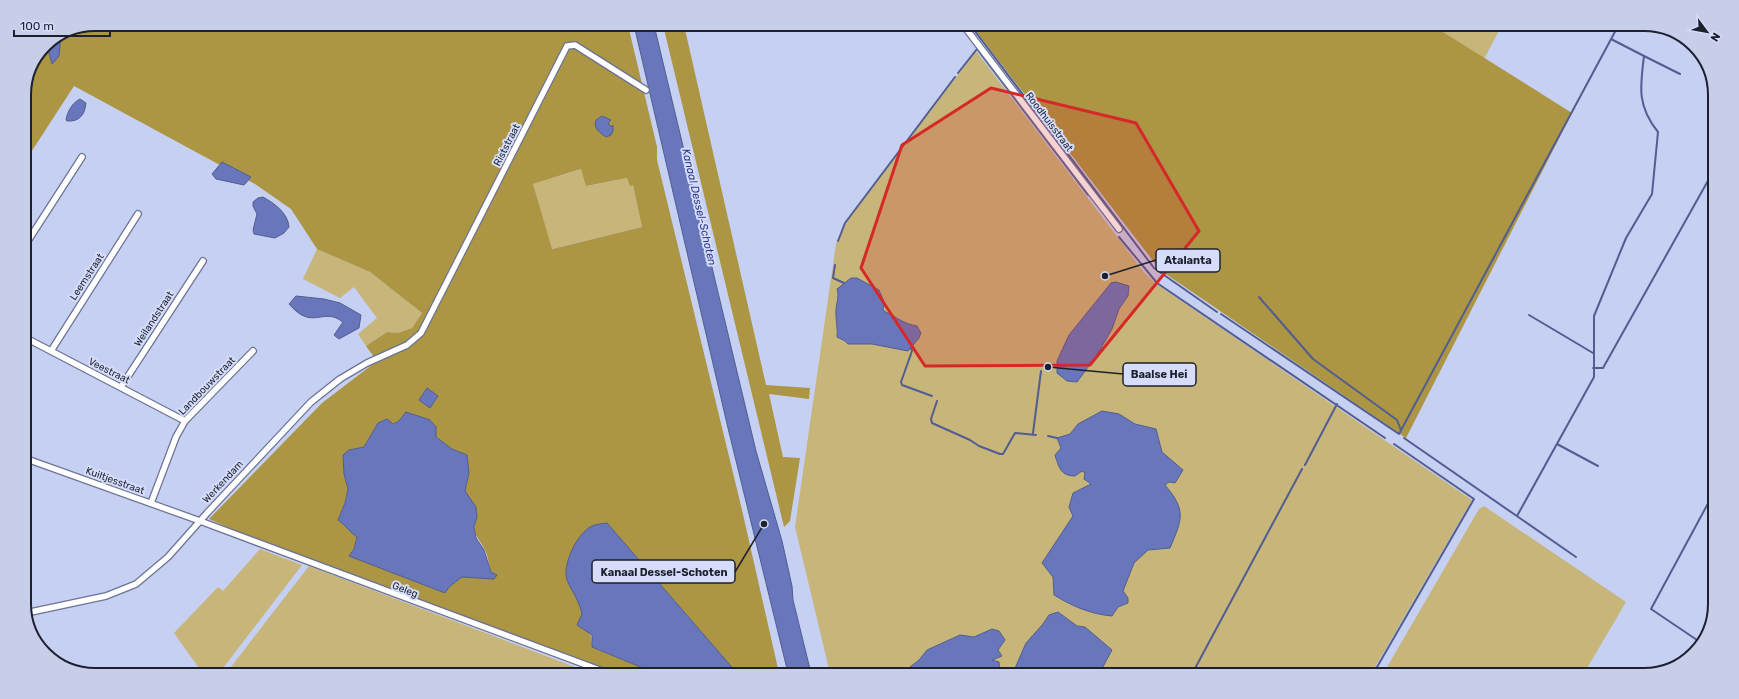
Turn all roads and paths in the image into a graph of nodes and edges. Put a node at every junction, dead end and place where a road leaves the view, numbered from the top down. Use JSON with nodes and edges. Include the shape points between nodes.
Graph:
{"nodes":[{"id":1,"x":968,"y":31,"type":"edge"},
{"id":2,"x":646,"y":90,"type":"dead end"},
{"id":3,"x":82,"y":157,"type":"dead end"},
{"id":4,"x":138,"y":214,"type":"dead end"},
{"id":5,"x":1119,"y":229,"type":"dead end"},
{"id":6,"x":31,"y":236,"type":"edge"},
{"id":7,"x":203,"y":261,"type":"dead end"},
{"id":8,"x":421,"y":333,"type":"joint"},
{"id":9,"x":31,"y":341,"type":"edge"},
{"id":10,"x":51,"y":351,"type":"junction"},
{"id":11,"x":253,"y":351,"type":"dead end"},
{"id":12,"x":121,"y":387,"type":"junction"},
{"id":13,"x":185,"y":421,"type":"junction"},
{"id":14,"x":31,"y":460,"type":"edge"},
{"id":15,"x":151,"y":503,"type":"junction"},
{"id":16,"x":200,"y":521,"type":"junction"},
{"id":17,"x":31,"y":612,"type":"edge"},
{"id":18,"x":594,"y":668,"type":"edge"}],
"edges":[{"from":1,"to":5,"type":"street","name":"Roodhuisstraat"},
{"from":2,"to":8,"type":"street","name":"Riststraat","via":[[574,46],[567,46]]},
{"from":3,"to":6,"type":"street"},
{"from":4,"to":10,"type":"street","name":"Leemstraat"},
{"from":7,"to":12,"type":"street","name":"Weilandstraat"},
{"from":8,"to":16,"type":"street","name":"Werkendam","via":[[407,345],[367,363],[340,379],[311,402]]},
{"from":9,"to":10,"type":"street","name":"Veestraat"},
{"from":10,"to":12,"type":"street","name":"Veestraat"},
{"from":11,"to":13,"type":"street","name":"Landbouwstraat"},
{"from":12,"to":13,"type":"street","name":"Veestraat"},
{"from":13,"to":15,"type":"street","name":"Landbouwstraat","via":[[176,437]]},
{"from":14,"to":15,"type":"street","name":"Kuiltjesstraat"},
{"from":15,"to":16,"type":"street","name":"Kuiltjesstraat"},
{"from":16,"to":17,"type":"street","name":"Werkendam","via":[[168,557],[136,584],[106,596]]},
{"from":16,"to":18,"type":"street","name":"Geleg"}]}
